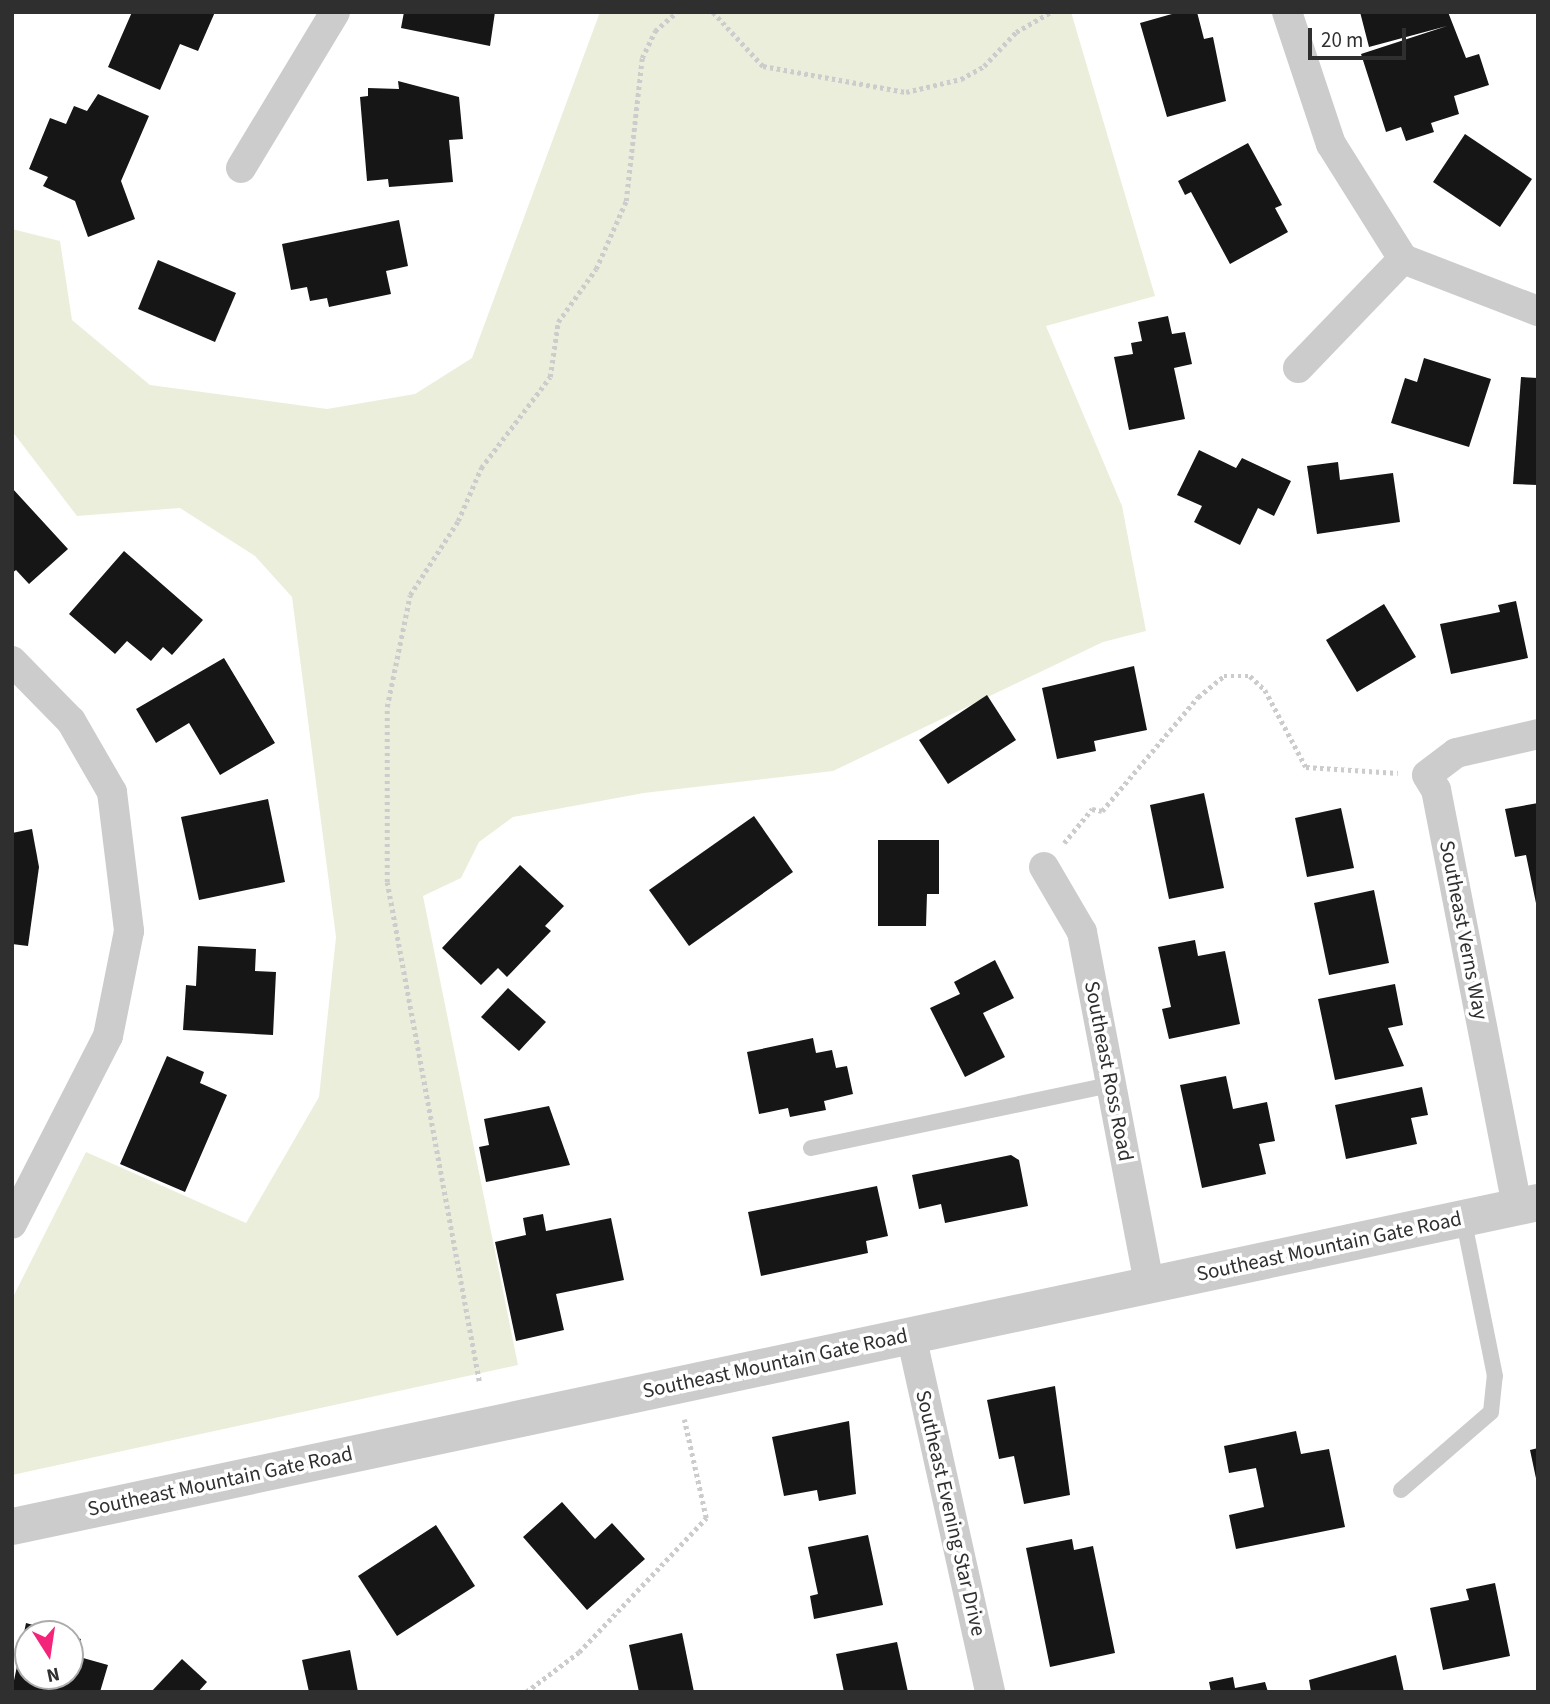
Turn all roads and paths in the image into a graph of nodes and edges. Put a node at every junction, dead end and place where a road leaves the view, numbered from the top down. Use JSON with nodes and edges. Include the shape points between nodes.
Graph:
{"nodes":[{"id":1,"x":335,"y":12,"type":"edge"},
{"id":2,"x":677,"y":12,"type":"edge"},
{"id":3,"x":713,"y":12,"type":"edge"},
{"id":4,"x":1052,"y":12,"type":"edge"},
{"id":5,"x":1287,"y":12,"type":"edge"},
{"id":6,"x":242,"y":168,"type":"dead end"},
{"id":7,"x":1403,"y":259,"type":"junction"},
{"id":8,"x":1538,"y":311,"type":"edge"},
{"id":9,"x":1298,"y":368,"type":"dead end"},
{"id":10,"x":12,"y":661,"type":"edge"},
{"id":11,"x":1538,"y":734,"type":"edge"},
{"id":12,"x":1427,"y":775,"type":"junction"},
{"id":13,"x":1044,"y":867,"type":"joint"},
{"id":14,"x":1111,"y":1086,"type":"junction"},
{"id":15,"x":811,"y":1148,"type":"dead end"},
{"id":16,"x":1527,"y":1204,"type":"edge"},
{"id":17,"x":1463,"y":1217,"type":"junction"},
{"id":18,"x":12,"y":1224,"type":"edge"},
{"id":19,"x":1149,"y":1284,"type":"junction"},
{"id":20,"x":911,"y":1335,"type":"junction"},
{"id":21,"x":700,"y":1378,"type":"junction"},
{"id":22,"x":480,"y":1381,"type":"dead end"},
{"id":23,"x":1401,"y":1490,"type":"dead end"},
{"id":24,"x":12,"y":1526,"type":"edge"},
{"id":25,"x":526,"y":1692,"type":"edge"},
{"id":26,"x":990,"y":1692,"type":"edge"}],
"edges":[{"from":1,"to":6,"type":"street"},
{"from":2,"to":22,"type":"path","via":[[654,31],[642,58],[626,201],[596,269],[558,322],[550,377],[481,468],[458,522],[410,595],[387,707],[387,882]]},
{"from":3,"to":4,"type":"path","via":[[763,66],[906,92],[985,66],[1016,32]]},
{"from":5,"to":7,"type":"street","via":[[1331,144]]},
{"from":7,"to":8,"type":"street"},
{"from":7,"to":9,"type":"street"},
{"from":10,"to":18,"type":"street","via":[[71,721],[112,792],[129,931],[108,1036]]},
{"from":11,"to":12,"type":"street","via":[[1456,753]]},
{"from":12,"to":13,"type":"path","via":[[1306,767],[1265,690],[1250,676],[1224,676],[1102,811],[1092,809]]},
{"from":12,"to":16,"type":"street","name":"Southeast Verns Way","via":[[1436,790]]},
{"from":13,"to":14,"type":"street","name":"Southeast Ross Road","via":[[1082,932]]},
{"from":14,"to":15,"type":"lane"},
{"from":14,"to":19,"type":"street","name":"Southeast Ross Road"},
{"from":16,"to":17,"type":"street","name":"Southeast Mountain Gate Road"},
{"from":17,"to":19,"type":"street","name":"Southeast Mountain Gate Road"},
{"from":17,"to":23,"type":"lane","via":[[1495,1376],[1491,1412]]},
{"from":19,"to":20,"type":"street","name":"Southeast Mountain Gate Road"},
{"from":20,"to":21,"type":"street","name":"Southeast Mountain Gate Road"},
{"from":20,"to":26,"type":"street","name":"Southeast Evening Star Drive"},
{"from":21,"to":24,"type":"street","name":"Southeast Mountain Gate Road"},
{"from":21,"to":25,"type":"path","via":[[684,1416],[706,1518],[579,1652]]}]}
